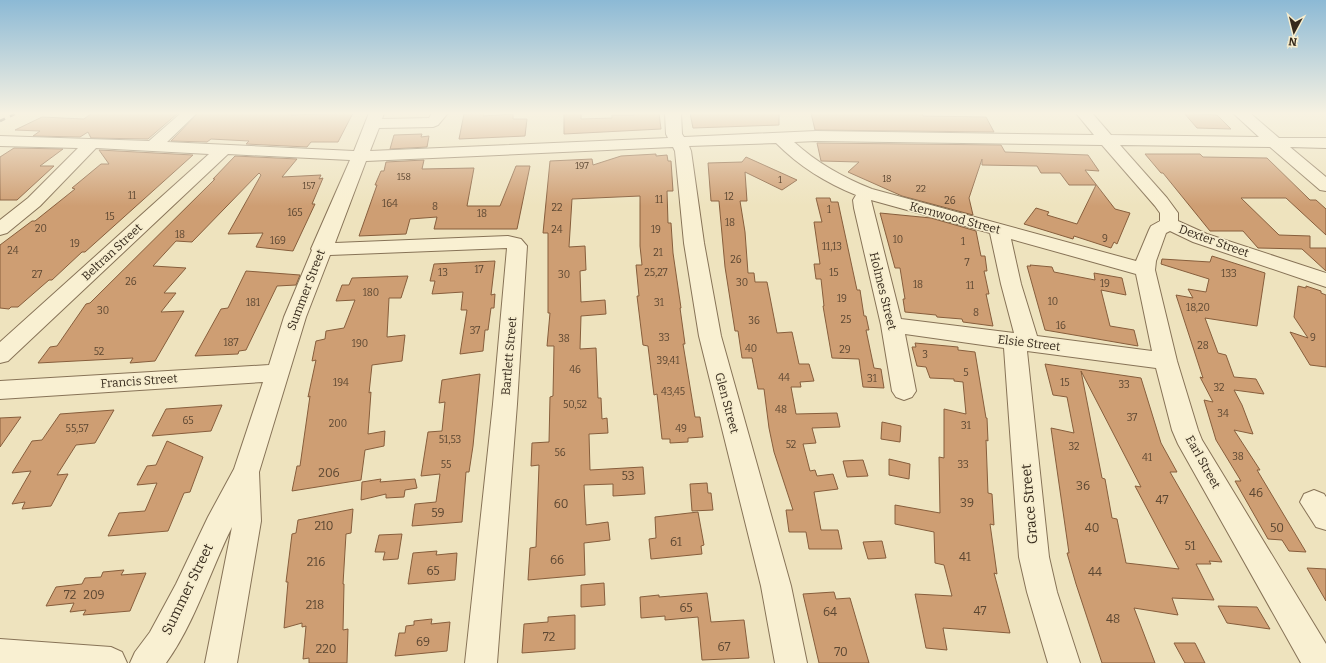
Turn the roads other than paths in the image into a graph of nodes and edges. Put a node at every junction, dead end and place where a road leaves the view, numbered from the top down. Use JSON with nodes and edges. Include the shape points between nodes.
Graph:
{"nodes":[{"id":1,"x":91,"y":144,"type":"edge"},
{"id":2,"x":111,"y":144,"type":"edge"},
{"id":3,"x":155,"y":144,"type":"edge"},
{"id":4,"x":364,"y":144,"type":"edge"},
{"id":5,"x":615,"y":144,"type":"edge"},
{"id":6,"x":679,"y":144,"type":"edge"},
{"id":7,"x":787,"y":144,"type":"edge"},
{"id":8,"x":1109,"y":144,"type":"edge"},
{"id":9,"x":1276,"y":144,"type":"edge"},
{"id":10,"x":153,"y":146,"type":"junction"},
{"id":11,"x":224,"y":149,"type":"junction"},
{"id":12,"x":359,"y":156,"type":"junction"},
{"id":13,"x":1326,"y":186,"type":"edge"},
{"id":14,"x":866,"y":193,"type":"junction"},
{"id":15,"x":1170,"y":224,"type":"junction"},
{"id":16,"x":0,"y":229,"type":"edge"},
{"id":17,"x":999,"y":230,"type":"junction"},
{"id":18,"x":321,"y":249,"type":"junction"},
{"id":19,"x":1145,"y":270,"type":"junction"},
{"id":20,"x":1326,"y":280,"type":"edge"},
{"id":21,"x":892,"y":324,"type":"junction"},
{"id":22,"x":1022,"y":342,"type":"junction"},
{"id":23,"x":0,"y":355,"type":"edge"},
{"id":24,"x":1166,"y":361,"type":"junction"},
{"id":25,"x":277,"y":373,"type":"junction"},
{"id":26,"x":0,"y":390,"type":"edge"},
{"id":27,"x":904,"y":391,"type":"dead end"},
{"id":28,"x":248,"y":471,"type":"junction"},
{"id":29,"x":0,"y":655,"type":"edge"},
{"id":30,"x":54,"y":660,"type":"edge"},
{"id":31,"x":111,"y":663,"type":"edge"},
{"id":32,"x":146,"y":663,"type":"edge"},
{"id":33,"x":221,"y":663,"type":"edge"},
{"id":34,"x":480,"y":663,"type":"edge"},
{"id":35,"x":791,"y":663,"type":"edge"},
{"id":36,"x":1064,"y":663,"type":"edge"},
{"id":37,"x":1319,"y":663,"type":"edge"}],
"edges":[{"from":1,"to":16,"type":"street","via":[[34,202]]},
{"from":2,"to":10,"type":"street"},
{"from":3,"to":10,"type":"street"},
{"from":4,"to":12,"type":"street","name":"Summer Street"},
{"from":5,"to":12,"type":"street"},
{"from":6,"to":35,"type":"street","name":"Glen Street","via":[[683,151],[695,250],[710,336],[776,586]]},
{"from":7,"to":14,"type":"street","name":"Kernwood Street","via":[[829,175]]},
{"from":8,"to":15,"type":"street","name":"Dexter Street","via":[[1169,213]]},
{"from":9,"to":13,"type":"street"},
{"from":10,"to":11,"type":"street"},
{"from":11,"to":12,"type":"street"},
{"from":11,"to":23,"type":"street","name":"Beltran Street"},
{"from":12,"to":18,"type":"street","name":"Summer Street"},
{"from":14,"to":17,"type":"street","name":"Kernwood Street"},
{"from":14,"to":21,"type":"street","name":"Holmes Street","via":[[862,200],[863,208]]},
{"from":15,"to":19,"type":"street","name":"Earl Street","via":[[1158,230]]},
{"from":15,"to":20,"type":"street","name":"Dexter Street","via":[[1200,238]]},
{"from":17,"to":19,"type":"street","name":"Kernwood Street"},
{"from":17,"to":22,"type":"street","name":"Grace Street"},
{"from":18,"to":25,"type":"street","name":"Summer Street"},
{"from":18,"to":34,"type":"street","name":"Bartlett Street","via":[[508,242],[518,246]]},
{"from":19,"to":24,"type":"street","name":"Earl Street"},
{"from":21,"to":22,"type":"street","name":"Elsie Street"},
{"from":21,"to":27,"type":"street","name":"Holmes Street"},
{"from":22,"to":24,"type":"street","name":"Elsie Street"},
{"from":22,"to":36,"type":"street","name":"Grace Street","via":[[1034,557]]},
{"from":24,"to":37,"type":"street","name":"Earl Street","via":[[1189,439]]},
{"from":25,"to":26,"type":"street","name":"Francis Street"},
{"from":25,"to":28,"type":"street","name":"Summer Street"},
{"from":28,"to":32,"type":"street","name":"Summer Street","via":[[218,526],[188,594],[161,643]]},
{"from":28,"to":33,"type":"street","name":"Summer Street","via":[[247,521]]},
{"from":29,"to":30,"type":"street"},
{"from":30,"to":31,"type":"street"}]}
